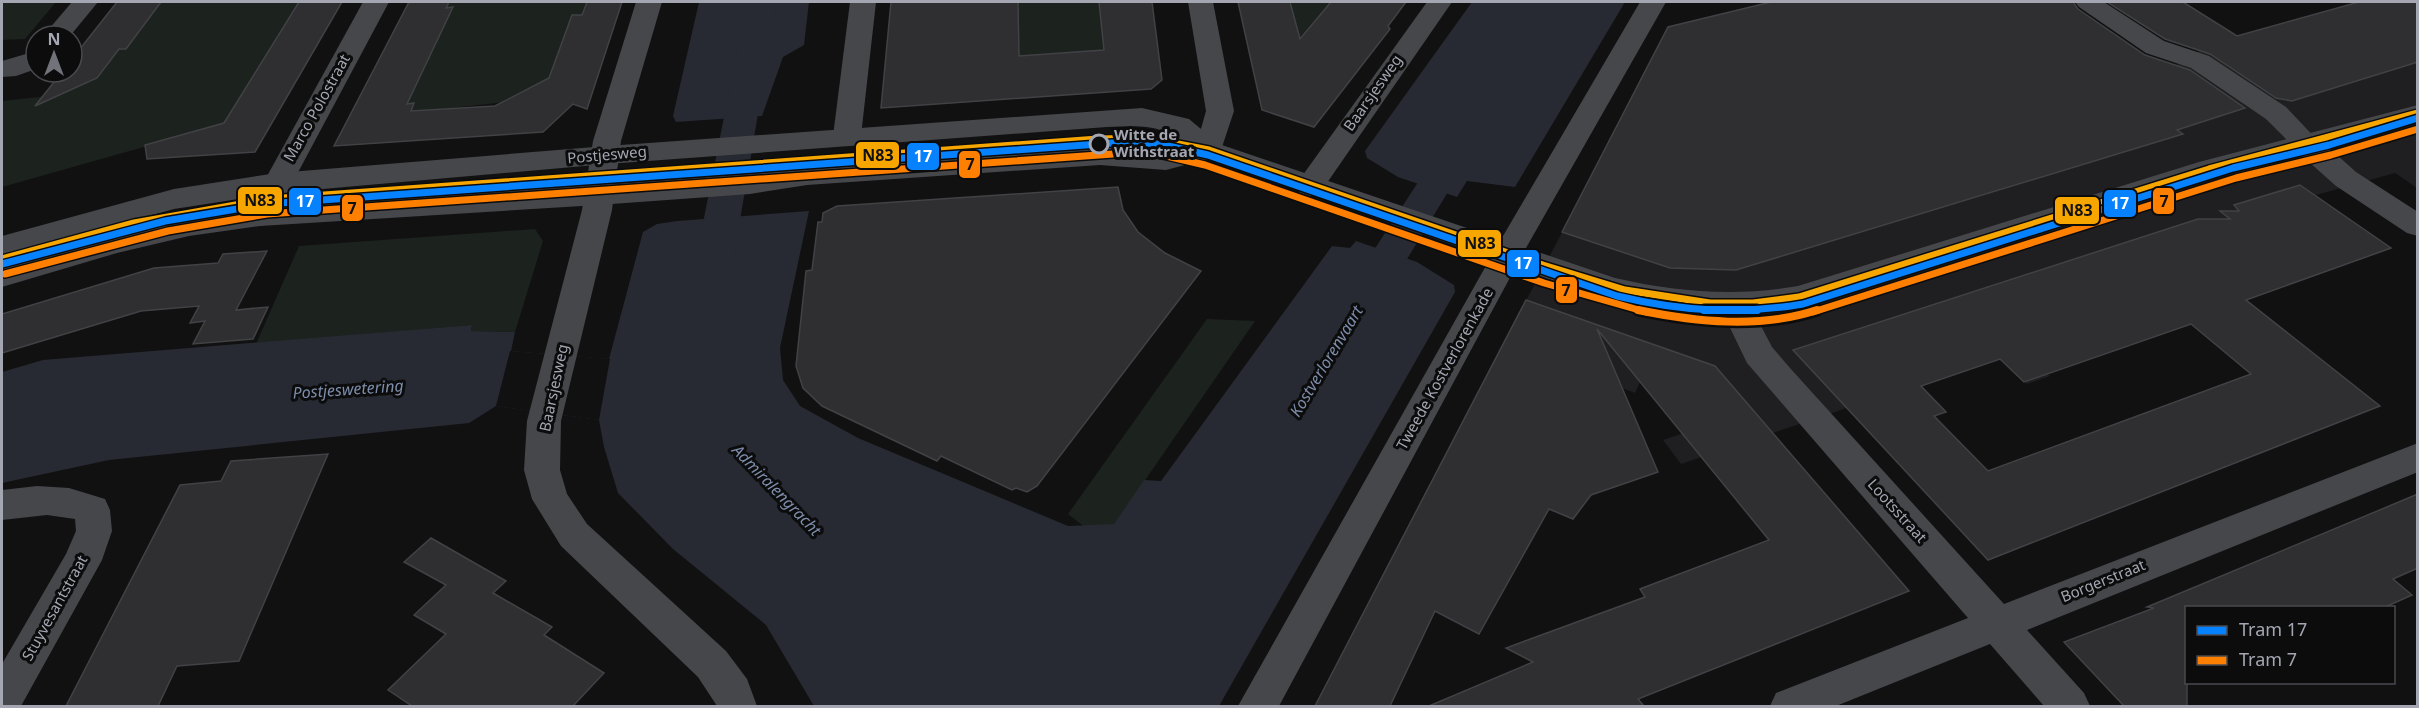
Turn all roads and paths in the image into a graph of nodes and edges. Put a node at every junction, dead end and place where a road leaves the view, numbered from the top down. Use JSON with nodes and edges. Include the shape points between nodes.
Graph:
{"nodes":[{"id":1,"x":85,"y":2,"type":"edge"},
{"id":2,"x":376,"y":2,"type":"edge"},
{"id":3,"x":649,"y":2,"type":"edge"},
{"id":4,"x":863,"y":2,"type":"edge"},
{"id":5,"x":1200,"y":2,"type":"edge"},
{"id":6,"x":1438,"y":2,"type":"edge"},
{"id":7,"x":1653,"y":2,"type":"edge"},
{"id":8,"x":2088,"y":2,"type":"edge"},
{"id":9,"x":66,"y":24,"type":"edge"},
{"id":10,"x":24,"y":64,"type":"edge"},
{"id":11,"x":2,"y":69,"type":"edge"},
{"id":12,"x":2418,"y":113,"type":"edge"},
{"id":13,"x":848,"y":136,"type":"junction"},
{"id":14,"x":2307,"y":144,"type":"junction"},
{"id":15,"x":1209,"y":150,"type":"junction"},
{"id":16,"x":602,"y":176,"type":"junction"},
{"id":17,"x":277,"y":183,"type":"junction"},
{"id":18,"x":1310,"y":186,"type":"junction"},
{"id":19,"x":260,"y":216,"type":"junction"},
{"id":20,"x":2418,"y":226,"type":"edge"},
{"id":21,"x":2,"y":246,"type":"edge"},
{"id":22,"x":1508,"y":253,"type":"junction"},
{"id":23,"x":2,"y":276,"type":"edge"},
{"id":24,"x":1736,"y":307,"type":"junction"},
{"id":25,"x":2418,"y":457,"type":"edge"},
{"id":26,"x":2,"y":505,"type":"edge"},
{"id":27,"x":1997,"y":623,"type":"junction"},
{"id":28,"x":2,"y":701,"type":"edge"},
{"id":29,"x":737,"y":706,"type":"edge"},
{"id":30,"x":1258,"y":706,"type":"edge"},
{"id":31,"x":1790,"y":706,"type":"edge"},
{"id":32,"x":2070,"y":706,"type":"edge"}],
"edges":[{"from":1,"to":9,"type":"street"},
{"from":2,"to":17,"type":"street","name":"Marco Polostraat"},
{"from":3,"to":16,"type":"street","via":[[607,141]]},
{"from":4,"to":13,"type":"street"},
{"from":5,"to":15,"type":"street","via":[[1220,111]]},
{"from":6,"to":18,"type":"street","name":"Baarsjesweg"},
{"from":7,"to":22,"type":"street","name":"Tweede Kostverlorenkade"},
{"from":8,"to":14,"type":"street","via":[[2155,47],[2200,62],[2276,113]]},
{"from":10,"to":11,"type":"street"},
{"from":12,"to":14,"type":"street","name":"Postjesweg"},
{"from":13,"to":15,"type":"street","name":"Postjesweg","via":[[1142,117],[1179,125]]},
{"from":13,"to":16,"type":"street","name":"Postjesweg","via":[[694,148]]},
{"from":14,"to":20,"type":"street","via":[[2346,179]]},
{"from":14,"to":24,"type":"street","name":"Postjesweg","via":[[2209,169],[1799,297]]},
{"from":15,"to":16,"type":"street","name":"Postjesweg","via":[[1166,160],[1100,156],[807,176],[685,189]]},
{"from":15,"to":18,"type":"street","name":"Postjesweg"},
{"from":16,"to":17,"type":"street","name":"Postjesweg"},
{"from":16,"to":19,"type":"street","name":"Postjesweg"},
{"from":16,"to":29,"type":"street","name":"Baarsjesweg","via":[[546,412],[542,470],[550,499],[574,535],[712,664],[733,692]]},
{"from":17,"to":19,"type":"street","name":"Marco Polostraat"},
{"from":17,"to":21,"type":"street","name":"Postjesweg","via":[[174,199]]},
{"from":18,"to":22,"type":"street","name":"Postjesweg"},
{"from":19,"to":23,"type":"street","name":"Postjesweg","via":[[189,226],[115,243]]},
{"from":22,"to":24,"type":"street","name":"Postjesweg","via":[[1651,298]]},
{"from":22,"to":30,"type":"street","name":"Tweede Kostverlorenkade"},
{"from":24,"to":27,"type":"street","name":"Lootsstraat","via":[[1759,354],[1772,370]]},
{"from":25,"to":27,"type":"street","name":"Borgerstraat"},
{"from":26,"to":28,"type":"street","name":"Stuyvesantstraat","via":[[70,501],[92,510],[94,531],[83,560]]},
{"from":27,"to":31,"type":"street","name":"Borgerstraat"},
{"from":27,"to":32,"type":"street","name":"Lootsstraat"}]}
